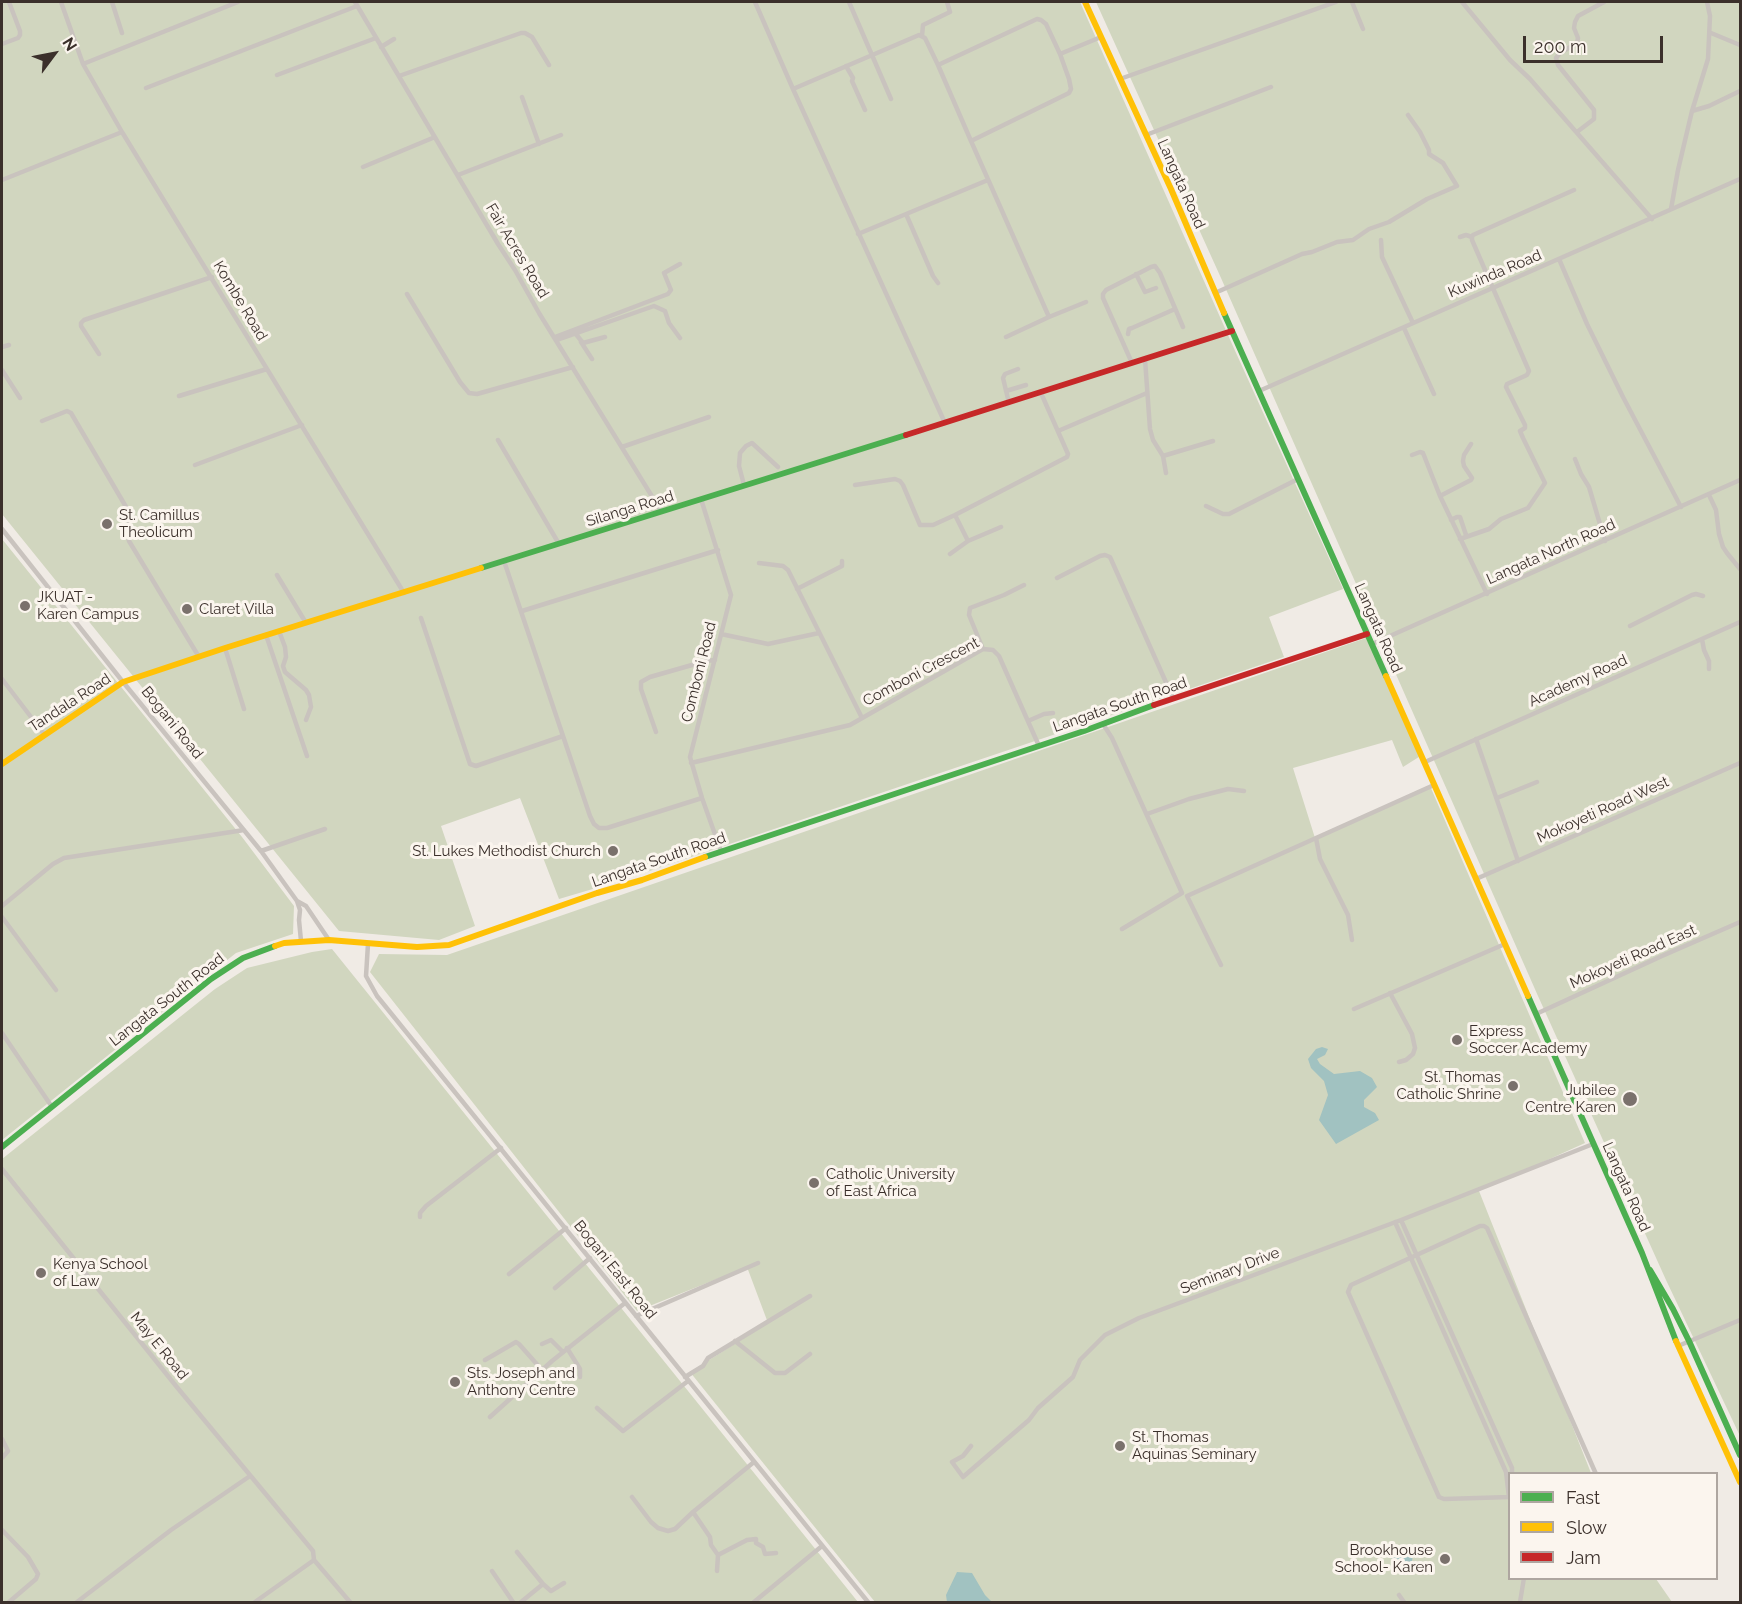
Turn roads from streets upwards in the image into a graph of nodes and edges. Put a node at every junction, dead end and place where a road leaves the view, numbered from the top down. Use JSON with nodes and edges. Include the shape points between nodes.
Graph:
{"nodes":[{"id":1,"x":9,"y":2,"type":"edge"},
{"id":2,"x":61,"y":2,"type":"edge"},
{"id":3,"x":112,"y":2,"type":"edge"},
{"id":4,"x":238,"y":2,"type":"edge"},
{"id":5,"x":755,"y":2,"type":"edge"},
{"id":6,"x":849,"y":2,"type":"edge"},
{"id":7,"x":947,"y":2,"type":"edge"},
{"id":8,"x":1085,"y":2,"type":"edge"},
{"id":9,"x":1336,"y":2,"type":"edge"},
{"id":10,"x":1352,"y":2,"type":"edge"},
{"id":11,"x":1462,"y":2,"type":"edge"},
{"id":12,"x":1604,"y":2,"type":"edge"},
{"id":13,"x":1707,"y":2,"type":"edge"},
{"id":14,"x":356,"y":4,"type":"edge"},
{"id":15,"x":1363,"y":29,"type":"dead end"},
{"id":16,"x":123,"y":33,"type":"dead end"},
{"id":17,"x":1711,"y":33,"type":"junction"},
{"id":18,"x":922,"y":36,"type":"junction"},
{"id":19,"x":1101,"y":37,"type":"junction"},
{"id":20,"x":376,"y":38,"type":"junction"},
{"id":21,"x":394,"y":39,"type":"dead end"},
{"id":22,"x":2,"y":45,"type":"edge"},
{"id":23,"x":1740,"y":45,"type":"edge"},
{"id":24,"x":381,"y":46,"type":"junction"},
{"id":25,"x":872,"y":54,"type":"junction"},
{"id":26,"x":1060,"y":54,"type":"junction"},
{"id":27,"x":83,"y":64,"type":"junction"},
{"id":28,"x":938,"y":64,"type":"junction"},
{"id":29,"x":549,"y":65,"type":"dead end"},
{"id":30,"x":846,"y":66,"type":"junction"},
{"id":31,"x":276,"y":75,"type":"dead end"},
{"id":32,"x":399,"y":76,"type":"junction"},
{"id":33,"x":1120,"y":79,"type":"junction"},
{"id":34,"x":1271,"y":87,"type":"dead end"},
{"id":35,"x":146,"y":88,"type":"dead end"},
{"id":36,"x":793,"y":89,"type":"junction"},
{"id":37,"x":1740,"y":91,"type":"edge"},
{"id":38,"x":522,"y":97,"type":"dead end"},
{"id":39,"x":891,"y":99,"type":"dead end"},
{"id":40,"x":865,"y":110,"type":"dead end"},
{"id":41,"x":1692,"y":111,"type":"junction"},
{"id":42,"x":1408,"y":115,"type":"dead end"},
{"id":43,"x":122,"y":132,"type":"junction"},
{"id":44,"x":1577,"y":132,"type":"junction"},
{"id":45,"x":561,"y":135,"type":"dead end"},
{"id":46,"x":1146,"y":135,"type":"junction"},
{"id":47,"x":435,"y":137,"type":"junction"},
{"id":48,"x":971,"y":141,"type":"junction"},
{"id":49,"x":539,"y":144,"type":"junction"},
{"id":50,"x":363,"y":167,"type":"dead end"},
{"id":51,"x":458,"y":175,"type":"junction"},
{"id":52,"x":1740,"y":179,"type":"edge"},
{"id":53,"x":2,"y":180,"type":"edge"},
{"id":54,"x":988,"y":180,"type":"junction"},
{"id":55,"x":1574,"y":190,"type":"dead end"},
{"id":56,"x":1671,"y":209,"type":"junction"},
{"id":57,"x":906,"y":214,"type":"junction"},
{"id":58,"x":1652,"y":219,"type":"junction"},
{"id":59,"x":858,"y":234,"type":"junction"},
{"id":60,"x":1460,"y":237,"type":"dead end"},
{"id":61,"x":1472,"y":237,"type":"junction"},
{"id":62,"x":1382,"y":240,"type":"dead end"},
{"id":63,"x":1559,"y":259,"type":"junction"},
{"id":64,"x":680,"y":264,"type":"dead end"},
{"id":65,"x":1136,"y":274,"type":"junction"},
{"id":66,"x":212,"y":277,"type":"junction"},
{"id":67,"x":938,"y":283,"type":"dead end"},
{"id":68,"x":1156,"y":288,"type":"dead end"},
{"id":69,"x":1493,"y":288,"type":"junction"},
{"id":70,"x":1215,"y":293,"type":"junction"},
{"id":71,"x":407,"y":294,"type":"dead end"},
{"id":72,"x":1086,"y":302,"type":"dead end"},
{"id":73,"x":1175,"y":309,"type":"junction"},
{"id":74,"x":1049,"y":317,"type":"junction"},
{"id":75,"x":1413,"y":323,"type":"junction"},
{"id":76,"x":1183,"y":327,"type":"dead end"},
{"id":77,"x":1404,"y":328,"type":"junction"},
{"id":78,"x":1232,"y":331,"type":"junction"},
{"id":79,"x":576,"y":333,"type":"junction"},
{"id":80,"x":1128,"y":333,"type":"dead end"},
{"id":81,"x":605,"y":337,"type":"dead end"},
{"id":82,"x":1006,"y":337,"type":"dead end"},
{"id":83,"x":680,"y":338,"type":"dead end"},
{"id":84,"x":556,"y":339,"type":"junction"},
{"id":85,"x":581,"y":342,"type":"junction"},
{"id":86,"x":9,"y":345,"type":"dead end"},
{"id":87,"x":2,"y":347,"type":"edge"},
{"id":88,"x":99,"y":354,"type":"dead end"},
{"id":89,"x":1144,"y":359,"type":"junction"},
{"id":90,"x":592,"y":360,"type":"dead end"},
{"id":91,"x":1132,"y":363,"type":"junction"},
{"id":92,"x":573,"y":367,"type":"junction"},
{"id":93,"x":267,"y":369,"type":"junction"},
{"id":94,"x":1018,"y":369,"type":"dead end"},
{"id":95,"x":2,"y":370,"type":"edge"},
{"id":96,"x":1026,"y":384,"type":"dead end"},
{"id":97,"x":1006,"y":391,"type":"junction"},
{"id":98,"x":1259,"y":391,"type":"junction"},
{"id":99,"x":1041,"y":393,"type":"junction"},
{"id":100,"x":1147,"y":393,"type":"junction"},
{"id":101,"x":1434,"y":394,"type":"dead end"},
{"id":102,"x":179,"y":396,"type":"dead end"},
{"id":103,"x":20,"y":398,"type":"dead end"},
{"id":104,"x":1009,"y":403,"type":"junction"},
{"id":105,"x":709,"y":417,"type":"dead end"},
{"id":106,"x":42,"y":421,"type":"dead end"},
{"id":107,"x":945,"y":423,"type":"junction"},
{"id":108,"x":302,"y":425,"type":"junction"},
{"id":109,"x":1058,"y":431,"type":"junction"},
{"id":110,"x":498,"y":440,"type":"dead end"},
{"id":111,"x":1213,"y":441,"type":"dead end"},
{"id":112,"x":1471,"y":444,"type":"dead end"},
{"id":113,"x":622,"y":447,"type":"junction"},
{"id":114,"x":1412,"y":455,"type":"dead end"},
{"id":115,"x":1163,"y":456,"type":"junction"},
{"id":116,"x":1575,"y":459,"type":"dead end"},
{"id":117,"x":195,"y":465,"type":"dead end"},
{"id":118,"x":778,"y":467,"type":"dead end"},
{"id":119,"x":1166,"y":473,"type":"dead end"},
{"id":120,"x":1298,"y":479,"type":"junction"},
{"id":121,"x":1740,"y":480,"type":"edge"},
{"id":122,"x":744,"y":485,"type":"junction"},
{"id":123,"x":855,"y":485,"type":"dead end"},
{"id":124,"x":1709,"y":495,"type":"junction"},
{"id":125,"x":1440,"y":496,"type":"junction"},
{"id":126,"x":701,"y":499,"type":"junction"},
{"id":127,"x":1206,"y":506,"type":"dead end"},
{"id":128,"x":1681,"y":507,"type":"junction"},
{"id":129,"x":661,"y":512,"type":"junction"},
{"id":130,"x":955,"y":515,"type":"junction"},
{"id":131,"x":1451,"y":520,"type":"junction"},
{"id":132,"x":1001,"y":527,"type":"dead end"},
{"id":133,"x":2,"y":529,"type":"edge"},
{"id":134,"x":1466,"y":535,"type":"dead end"},
{"id":135,"x":1461,"y":539,"type":"junction"},
{"id":136,"x":968,"y":541,"type":"junction"},
{"id":137,"x":1605,"y":541,"type":"junction"},
{"id":138,"x":559,"y":544,"type":"junction"},
{"id":139,"x":718,"y":550,"type":"junction"},
{"id":140,"x":950,"y":554,"type":"dead end"},
{"id":141,"x":504,"y":561,"type":"junction"},
{"id":142,"x":842,"y":561,"type":"dead end"},
{"id":143,"x":759,"y":563,"type":"dead end"},
{"id":144,"x":1740,"y":569,"type":"edge"},
{"id":145,"x":277,"y":574,"type":"dead end"},
{"id":146,"x":1057,"y":578,"type":"dead end"},
{"id":147,"x":1024,"y":585,"type":"dead end"},
{"id":148,"x":797,"y":589,"type":"junction"},
{"id":149,"x":404,"y":593,"type":"junction"},
{"id":150,"x":1487,"y":594,"type":"junction"},
{"id":151,"x":1703,"y":596,"type":"dead end"},
{"id":152,"x":522,"y":611,"type":"junction"},
{"id":153,"x":421,"y":618,"type":"dead end"},
{"id":154,"x":1740,"y":622,"type":"edge"},
{"id":155,"x":306,"y":623,"type":"junction"},
{"id":156,"x":1630,"y":626,"type":"dead end"},
{"id":157,"x":279,"y":631,"type":"junction"},
{"id":158,"x":819,"y":633,"type":"junction"},
{"id":159,"x":721,"y":634,"type":"junction"},
{"id":160,"x":1367,"y":634,"type":"junction"},
{"id":161,"x":266,"y":635,"type":"junction"},
{"id":162,"x":1702,"y":639,"type":"junction"},
{"id":163,"x":1372,"y":644,"type":"junction"},
{"id":164,"x":225,"y":648,"type":"junction"},
{"id":165,"x":983,"y":649,"type":"junction"},
{"id":166,"x":199,"y":657,"type":"junction"},
{"id":167,"x":715,"y":660,"type":"junction"},
{"id":168,"x":1709,"y":669,"type":"dead end"},
{"id":169,"x":2,"y":679,"type":"edge"},
{"id":170,"x":123,"y":682,"type":"junction"},
{"id":171,"x":1173,"y":698,"type":"junction"},
{"id":172,"x":244,"y":709,"type":"dead end"},
{"id":173,"x":1053,"y":713,"type":"dead end"},
{"id":174,"x":861,"y":718,"type":"junction"},
{"id":175,"x":306,"y":720,"type":"dead end"},
{"id":176,"x":1028,"y":721,"type":"junction"},
{"id":177,"x":1103,"y":724,"type":"junction"},
{"id":178,"x":656,"y":732,"type":"dead end"},
{"id":179,"x":44,"y":734,"type":"junction"},
{"id":180,"x":564,"y":736,"type":"junction"},
{"id":181,"x":1476,"y":739,"type":"junction"},
{"id":182,"x":1040,"y":746,"type":"junction"},
{"id":183,"x":307,"y":756,"type":"dead end"},
{"id":184,"x":1425,"y":762,"type":"junction"},
{"id":185,"x":691,"y":763,"type":"junction"},
{"id":186,"x":1740,"y":763,"type":"edge"},
{"id":187,"x":2,"y":764,"type":"edge"},
{"id":188,"x":1537,"y":782,"type":"dead end"},
{"id":189,"x":1434,"y":784,"type":"junction"},
{"id":190,"x":1244,"y":791,"type":"dead end"},
{"id":191,"x":702,"y":798,"type":"junction"},
{"id":192,"x":1497,"y":798,"type":"junction"},
{"id":193,"x":1147,"y":814,"type":"junction"},
{"id":194,"x":325,"y":829,"type":"dead end"},
{"id":195,"x":244,"y":830,"type":"junction"},
{"id":196,"x":1316,"y":838,"type":"junction"},
{"id":197,"x":261,"y":851,"type":"junction"},
{"id":198,"x":721,"y":852,"type":"junction"},
{"id":199,"x":1518,"y":861,"type":"junction"},
{"id":200,"x":1476,"y":879,"type":"junction"},
{"id":201,"x":297,"y":901,"type":"junction"},
{"id":202,"x":2,"y":906,"type":"edge"},
{"id":203,"x":2,"y":917,"type":"edge"},
{"id":204,"x":1740,"y":922,"type":"edge"},
{"id":205,"x":1122,"y":929,"type":"dead end"},
{"id":206,"x":329,"y":940,"type":"junction"},
{"id":207,"x":1352,"y":940,"type":"dead end"},
{"id":208,"x":302,"y":941,"type":"junction"},
{"id":209,"x":368,"y":944,"type":"junction"},
{"id":210,"x":1505,"y":944,"type":"junction"},
{"id":211,"x":1221,"y":965,"type":"dead end"},
{"id":212,"x":56,"y":990,"type":"dead end"},
{"id":213,"x":1390,"y":993,"type":"junction"},
{"id":214,"x":1354,"y":1009,"type":"dead end"},
{"id":215,"x":1536,"y":1014,"type":"junction"},
{"id":216,"x":2,"y":1034,"type":"edge"},
{"id":217,"x":1399,"y":1062,"type":"dead end"},
{"id":218,"x":51,"y":1107,"type":"junction"},
{"id":219,"x":1593,"y":1144,"type":"junction"},
{"id":220,"x":2,"y":1146,"type":"edge"},
{"id":221,"x":501,"y":1148,"type":"junction"},
{"id":222,"x":2,"y":1169,"type":"edge"},
{"id":223,"x":420,"y":1217,"type":"dead end"},
{"id":224,"x":1401,"y":1220,"type":"junction"},
{"id":225,"x":1395,"y":1222,"type":"junction"},
{"id":226,"x":566,"y":1228,"type":"junction"},
{"id":227,"x":1414,"y":1256,"type":"junction"},
{"id":228,"x":590,"y":1258,"type":"junction"},
{"id":229,"x":758,"y":1263,"type":"dead end"},
{"id":230,"x":1647,"y":1264,"type":"junction"},
{"id":231,"x":509,"y":1274,"type":"dead end"},
{"id":232,"x":555,"y":1288,"type":"dead end"},
{"id":233,"x":810,"y":1296,"type":"dead end"},
{"id":234,"x":625,"y":1303,"type":"junction"},
{"id":235,"x":636,"y":1316,"type":"junction"},
{"id":236,"x":1740,"y":1320,"type":"edge"},
{"id":237,"x":559,"y":1335,"type":"dead end"},
{"id":238,"x":553,"y":1341,"type":"junction"},
{"id":239,"x":735,"y":1341,"type":"junction"},
{"id":240,"x":1689,"y":1341,"type":"junction"},
{"id":241,"x":542,"y":1344,"type":"dead end"},
{"id":242,"x":1678,"y":1346,"type":"junction"},
{"id":243,"x":565,"y":1350,"type":"junction"},
{"id":244,"x":810,"y":1354,"type":"dead end"},
{"id":245,"x":485,"y":1360,"type":"dead end"},
{"id":246,"x":542,"y":1370,"type":"junction"},
{"id":247,"x":580,"y":1377,"type":"dead end"},
{"id":248,"x":687,"y":1379,"type":"junction"},
{"id":249,"x":597,"y":1408,"type":"dead end"},
{"id":250,"x":490,"y":1417,"type":"dead end"},
{"id":251,"x":2,"y":1439,"type":"edge"},
{"id":252,"x":971,"y":1446,"type":"dead end"},
{"id":253,"x":1740,"y":1455,"type":"edge"},
{"id":254,"x":2,"y":1458,"type":"edge"},
{"id":255,"x":754,"y":1462,"type":"junction"},
{"id":256,"x":1512,"y":1472,"type":"edge"},
{"id":257,"x":1596,"y":1472,"type":"edge"},
{"id":258,"x":250,"y":1476,"type":"junction"},
{"id":259,"x":1740,"y":1482,"type":"edge"},
{"id":260,"x":1508,"y":1489,"type":"edge"},
{"id":261,"x":632,"y":1497,"type":"dead end"},
{"id":262,"x":1508,"y":1497,"type":"edge"},
{"id":263,"x":693,"y":1512,"type":"junction"},
{"id":264,"x":2,"y":1530,"type":"edge"},
{"id":265,"x":822,"y":1546,"type":"junction"},
{"id":266,"x":517,"y":1552,"type":"dead end"},
{"id":267,"x":776,"y":1553,"type":"dead end"},
{"id":268,"x":718,"y":1555,"type":"junction"},
{"id":269,"x":314,"y":1560,"type":"junction"},
{"id":270,"x":492,"y":1571,"type":"dead end"},
{"id":271,"x":717,"y":1571,"type":"dead end"},
{"id":272,"x":1524,"y":1580,"type":"edge"},
{"id":273,"x":564,"y":1583,"type":"dead end"},
{"id":274,"x":543,"y":1584,"type":"junction"},
{"id":275,"x":1399,"y":1595,"type":"dead end"},
{"id":276,"x":9,"y":1602,"type":"edge"},
{"id":277,"x":77,"y":1602,"type":"edge"},
{"id":278,"x":255,"y":1602,"type":"edge"},
{"id":279,"x":351,"y":1602,"type":"edge"},
{"id":280,"x":513,"y":1602,"type":"edge"},
{"id":281,"x":522,"y":1602,"type":"edge"},
{"id":282,"x":754,"y":1602,"type":"edge"},
{"id":283,"x":868,"y":1602,"type":"edge"},
{"id":284,"x":1404,"y":1602,"type":"edge"},
{"id":285,"x":1520,"y":1602,"type":"edge"}],
"edges":[{"from":1,"to":22,"type":"street","via":[[20,35]]},
{"from":2,"to":27,"type":"street","name":"Kombe Road"},
{"from":3,"to":16,"type":"street"},
{"from":4,"to":27,"type":"street"},
{"from":5,"to":36,"type":"street"},
{"from":6,"to":25,"type":"street"},
{"from":7,"to":18,"type":"street","via":[[950,12],[923,25]]},
{"from":8,"to":19,"type":"street","name":"Langata Road"},
{"from":9,"to":33,"type":"street"},
{"from":10,"to":15,"type":"street"},
{"from":11,"to":44,"type":"street"},
{"from":12,"to":44,"type":"street","via":[[1578,16],[1574,28],[1577,43],[1556,58],[1594,110],[1594,119]]},
{"from":13,"to":17,"type":"street"},
{"from":14,"to":20,"type":"street","name":"Fair Acres Road"},
{"from":14,"to":35,"type":"street"},
{"from":17,"to":23,"type":"street"},
{"from":17,"to":41,"type":"street","via":[[1708,59]]},
{"from":18,"to":25,"type":"street"},
{"from":18,"to":28,"type":"street"},
{"from":19,"to":26,"type":"street"},
{"from":19,"to":33,"type":"street","name":"Langata Road"},
{"from":20,"to":24,"type":"street","name":"Fair Acres Road"},
{"from":20,"to":31,"type":"street"},
{"from":21,"to":24,"type":"street"},
{"from":24,"to":32,"type":"street","name":"Fair Acres Road"},
{"from":25,"to":30,"type":"street"},
{"from":25,"to":39,"type":"street"},
{"from":26,"to":28,"type":"street","via":[[1046,24],[1037,19]]},
{"from":26,"to":48,"type":"street","via":[[1070,82],[1069,93]]},
{"from":27,"to":43,"type":"street","name":"Kombe Road"},
{"from":28,"to":48,"type":"street"},
{"from":29,"to":32,"type":"street","via":[[532,37],[521,33]]},
{"from":30,"to":36,"type":"street"},
{"from":30,"to":40,"type":"street"},
{"from":32,"to":47,"type":"street","name":"Fair Acres Road"},
{"from":33,"to":46,"type":"street","name":"Langata Road"},
{"from":34,"to":46,"type":"street"},
{"from":36,"to":59,"type":"street"},
{"from":37,"to":41,"type":"street"},
{"from":38,"to":49,"type":"street"},
{"from":41,"to":56,"type":"street"},
{"from":42,"to":70,"type":"street","via":[[1429,154],[1443,163],[1457,186],[1353,240],[1302,254]]},
{"from":43,"to":53,"type":"street"},
{"from":43,"to":66,"type":"street","name":"Kombe Road"},
{"from":44,"to":58,"type":"street"},
{"from":45,"to":49,"type":"street"},
{"from":46,"to":70,"type":"street","name":"Langata Road"},
{"from":47,"to":50,"type":"street"},
{"from":47,"to":51,"type":"street","name":"Fair Acres Road"},
{"from":48,"to":54,"type":"street"},
{"from":49,"to":51,"type":"street"},
{"from":51,"to":84,"type":"street","name":"Fair Acres Road"},
{"from":52,"to":56,"type":"street","name":"Kuwinda Road"},
{"from":54,"to":57,"type":"street"},
{"from":54,"to":74,"type":"street"},
{"from":55,"to":61,"type":"street"},
{"from":56,"to":58,"type":"street","name":"Kuwinda Road"},
{"from":57,"to":59,"type":"street"},
{"from":57,"to":67,"type":"street"},
{"from":58,"to":63,"type":"street","name":"Kuwinda Road"},
{"from":59,"to":107,"type":"street"},
{"from":60,"to":61,"type":"street"},
{"from":61,"to":69,"type":"street"},
{"from":62,"to":75,"type":"street","via":[[1382,257]]},
{"from":63,"to":69,"type":"street","name":"Kuwinda Road"},
{"from":63,"to":128,"type":"street","via":[[1623,398]]},
{"from":64,"to":84,"type":"street","via":[[664,273],[671,290],[668,294]]},
{"from":65,"to":68,"type":"street","via":[[1145,292]]},
{"from":65,"to":73,"type":"street","via":[[1155,266]]},
{"from":65,"to":91,"type":"street","via":[[1102,296]]},
{"from":66,"to":88,"type":"street","via":[[84,320],[81,326]]},
{"from":66,"to":93,"type":"street","name":"Kombe Road"},
{"from":69,"to":75,"type":"street","name":"Kuwinda Road"},
{"from":69,"to":135,"type":"street","via":[[1529,371],[1506,387],[1525,425],[1520,431],[1545,483],[1528,508]]},
{"from":70,"to":78,"type":"street","name":"Langata Road"},
{"from":71,"to":92,"type":"street","via":[[469,393]]},
{"from":72,"to":74,"type":"street"},
{"from":73,"to":76,"type":"street"},
{"from":73,"to":80,"type":"street","via":[[1129,329]]},
{"from":74,"to":82,"type":"street"},
{"from":75,"to":77,"type":"street","name":"Kuwinda Road"},
{"from":77,"to":98,"type":"street","name":"Kuwinda Road"},
{"from":77,"to":101,"type":"street"},
{"from":78,"to":89,"type":"street","name":"Silanga Road"},
{"from":78,"to":98,"type":"street","name":"Langata Road"},
{"from":79,"to":83,"type":"street","via":[[654,306],[665,311]]},
{"from":79,"to":84,"type":"street"},
{"from":79,"to":85,"type":"street"},
{"from":81,"to":85,"type":"street"},
{"from":84,"to":92,"type":"street","name":"Fair Acres Road"},
{"from":85,"to":90,"type":"street"},
{"from":86,"to":87,"type":"street"},
{"from":89,"to":91,"type":"street","name":"Silanga Road"},
{"from":89,"to":100,"type":"street"},
{"from":91,"to":99,"type":"street","name":"Silanga Road"},
{"from":92,"to":113,"type":"street","name":"Fair Acres Road"},
{"from":93,"to":102,"type":"street"},
{"from":93,"to":108,"type":"street","name":"Kombe Road"},
{"from":94,"to":97,"type":"street","via":[[1003,376]]},
{"from":95,"to":103,"type":"street"},
{"from":96,"to":97,"type":"street"},
{"from":97,"to":104,"type":"street"},
{"from":98,"to":120,"type":"street","name":"Langata Road"},
{"from":99,"to":104,"type":"street","name":"Silanga Road"},
{"from":99,"to":109,"type":"street"},
{"from":100,"to":109,"type":"street"},
{"from":100,"to":115,"type":"street","via":[[1150,429]]},
{"from":104,"to":107,"type":"street","name":"Silanga Road"},
{"from":105,"to":113,"type":"street"},
{"from":106,"to":166,"type":"street","via":[[71,413],[129,512],[128,539]]},
{"from":107,"to":122,"type":"street","name":"Silanga Road"},
{"from":108,"to":117,"type":"street"},
{"from":108,"to":149,"type":"street","name":"Kombe Road"},
{"from":109,"to":130,"type":"street","via":[[1068,454],[1065,459]]},
{"from":110,"to":138,"type":"street"},
{"from":111,"to":115,"type":"street"},
{"from":112,"to":125,"type":"street","via":[[1463,460],[1471,480]]},
{"from":113,"to":129,"type":"street","name":"Fair Acres Road"},
{"from":114,"to":125,"type":"street","via":[[1423,453]]},
{"from":115,"to":119,"type":"street"},
{"from":116,"to":137,"type":"street","via":[[1589,487]]},
{"from":118,"to":122,"type":"street","via":[[752,443],[746,446],[740,453]]},
{"from":120,"to":127,"type":"street","via":[[1229,514]]},
{"from":120,"to":160,"type":"street","name":"Langata Road"},
{"from":121,"to":124,"type":"street","name":"Langata North Road"},
{"from":122,"to":126,"type":"street","name":"Silanga Road"},
{"from":123,"to":130,"type":"street","via":[[900,481],[920,525],[933,525]]},
{"from":124,"to":128,"type":"street","name":"Langata North Road"},
{"from":124,"to":144,"type":"street","via":[[1726,553]]},
{"from":125,"to":131,"type":"street"},
{"from":126,"to":129,"type":"street","name":"Silanga Road"},
{"from":126,"to":139,"type":"street","name":"Comboni Road"},
{"from":128,"to":137,"type":"street","name":"Langata North Road"},
{"from":129,"to":138,"type":"street","name":"Silanga Road"},
{"from":130,"to":136,"type":"street"},
{"from":131,"to":134,"type":"street","via":[[1460,518]]},
{"from":131,"to":135,"type":"street"},
{"from":132,"to":136,"type":"street"},
{"from":133,"to":170,"type":"street","name":"Bogani Road"},
{"from":135,"to":150,"type":"street"},
{"from":136,"to":140,"type":"street"},
{"from":137,"to":150,"type":"street","name":"Langata North Road"},
{"from":138,"to":141,"type":"street","name":"Silanga Road"},
{"from":139,"to":152,"type":"street"},
{"from":139,"to":159,"type":"street","name":"Comboni Road","via":[[731,595]]},
{"from":141,"to":149,"type":"street","name":"Silanga Road"},
{"from":141,"to":152,"type":"street"},
{"from":142,"to":148,"type":"street","via":[[842,566]]},
{"from":143,"to":148,"type":"street","via":[[784,566]]},
{"from":145,"to":155,"type":"street"},
{"from":146,"to":171,"type":"street","via":[[1100,556],[1110,557]]},
{"from":147,"to":165,"type":"street","via":[[970,608],[969,615]]},
{"from":148,"to":158,"type":"street"},
{"from":149,"to":155,"type":"street","name":"Silanga Road"},
{"from":150,"to":163,"type":"street","name":"Langata North Road"},
{"from":151,"to":156,"type":"street","via":[[1692,595]]},
{"from":152,"to":180,"type":"street"},
{"from":153,"to":180,"type":"street","via":[[472,766]]},
{"from":154,"to":162,"type":"street","name":"Academy Road"},
{"from":155,"to":157,"type":"street","name":"Silanga Road"},
{"from":157,"to":161,"type":"street","name":"Silanga Road"},
{"from":157,"to":175,"type":"street","via":[[285,647],[285,672],[309,695],[311,706]]},
{"from":158,"to":159,"type":"street","via":[[768,644]]},
{"from":158,"to":174,"type":"street"},
{"from":159,"to":167,"type":"street","name":"Comboni Road"},
{"from":160,"to":163,"type":"street","name":"Langata Road"},
{"from":160,"to":171,"type":"street","name":"Langata South Road"},
{"from":161,"to":164,"type":"street","name":"Silanga Road"},
{"from":161,"to":183,"type":"street"},
{"from":162,"to":168,"type":"street"},
{"from":162,"to":181,"type":"street","name":"Academy Road"},
{"from":163,"to":184,"type":"street","name":"Langata Road"},
{"from":164,"to":166,"type":"street","name":"Silanga Road"},
{"from":164,"to":172,"type":"street"},
{"from":165,"to":174,"type":"street","name":"Comboni Crescent"},
{"from":165,"to":176,"type":"street","name":"Comboni Crescent","via":[[993,650],[999,656]]},
{"from":166,"to":170,"type":"street","name":"Silanga Road"},
{"from":167,"to":178,"type":"street","via":[[641,682]]},
{"from":167,"to":185,"type":"street","name":"Comboni Road"},
{"from":169,"to":179,"type":"street"},
{"from":170,"to":179,"type":"street","name":"Tandala Road"},
{"from":170,"to":195,"type":"street","name":"Bogani Road"},
{"from":171,"to":177,"type":"street","name":"Langata South Road"},
{"from":173,"to":176,"type":"street"},
{"from":174,"to":185,"type":"street","name":"Comboni Crescent","via":[[850,725]]},
{"from":176,"to":182,"type":"street","name":"Comboni Crescent"},
{"from":177,"to":182,"type":"street","name":"Langata South Road"},
{"from":177,"to":193,"type":"street"},
{"from":179,"to":187,"type":"street","name":"Tandala Road"},
{"from":180,"to":191,"type":"street","via":[[591,819],[599,828]]},
{"from":181,"to":184,"type":"street","name":"Academy Road"},
{"from":181,"to":192,"type":"street"},
{"from":182,"to":198,"type":"street","name":"Langata South Road"},
{"from":184,"to":189,"type":"street","name":"Langata Road"},
{"from":185,"to":191,"type":"street","name":"Comboni Road"},
{"from":186,"to":199,"type":"street","name":"Mokoyeti Road West"},
{"from":188,"to":192,"type":"street"},
{"from":189,"to":196,"type":"street"},
{"from":189,"to":200,"type":"street","name":"Langata Road"},
{"from":190,"to":193,"type":"street","via":[[1228,789]]},
{"from":191,"to":198,"type":"street","name":"Comboni Road"},
{"from":192,"to":199,"type":"street"},
{"from":193,"to":205,"type":"street","via":[[1182,893]]},
{"from":194,"to":197,"type":"street"},
{"from":195,"to":197,"type":"street","name":"Bogani Road"},
{"from":195,"to":202,"type":"street","via":[[64,858]]},
{"from":196,"to":207,"type":"street","via":[[1320,858],[1348,915]]},
{"from":196,"to":211,"type":"street","via":[[1187,896]]},
{"from":197,"to":201,"type":"street","name":"Bogani Road"},
{"from":198,"to":209,"type":"street","name":"Langata South Road","via":[[449,945]]},
{"from":199,"to":200,"type":"street","name":"Mokoyeti Road West"},
{"from":200,"to":210,"type":"street","name":"Langata Road"},
{"from":201,"to":206,"type":"street","via":[[306,906]]},
{"from":201,"to":208,"type":"street","name":"Bogani Road"},
{"from":203,"to":212,"type":"street"},
{"from":204,"to":215,"type":"street","name":"Mokoyeti Road East"},
{"from":206,"to":208,"type":"street","name":"Langata South Road"},
{"from":206,"to":209,"type":"street","name":"Langata South Road"},
{"from":208,"to":218,"type":"street","name":"Langata South Road","via":[[264,949],[222,971]]},
{"from":209,"to":221,"type":"street","name":"Bogani East Road","via":[[368,982]]},
{"from":210,"to":213,"type":"street"},
{"from":210,"to":215,"type":"street","name":"Langata Road"},
{"from":213,"to":214,"type":"street"},
{"from":213,"to":217,"type":"street","via":[[1412,1034],[1414,1048],[1413,1054]]},
{"from":215,"to":219,"type":"street","name":"Langata Road"},
{"from":216,"to":218,"type":"street"},
{"from":218,"to":220,"type":"street","name":"Langata South Road"},
{"from":219,"to":224,"type":"street","name":"Seminary Drive"},
{"from":219,"to":230,"type":"street","name":"Langata Road"},
{"from":221,"to":223,"type":"street","via":[[426,1206]]},
{"from":221,"to":226,"type":"street","name":"Bogani East Road"},
{"from":222,"to":258,"type":"street","name":"May E Road"},
{"from":224,"to":225,"type":"street","name":"Seminary Drive"},
{"from":224,"to":227,"type":"street"},
{"from":225,"to":227,"type":"street"},
{"from":225,"to":252,"type":"street","name":"Seminary Drive","via":[[1139,1318],[1105,1335],[1080,1360],[1073,1377],[963,1477],[952,1462]]},
{"from":226,"to":228,"type":"street","name":"Bogani East Road"},
{"from":226,"to":231,"type":"street"},
{"from":227,"to":256,"type":"street"},
{"from":227,"to":257,"type":"street","via":[[1480,1226],[1487,1228]]},
{"from":227,"to":260,"type":"street","via":[[1506,1472]]},
{"from":227,"to":262,"type":"street","via":[[1351,1285],[1348,1292],[1439,1497]]},
{"from":228,"to":232,"type":"street"},
{"from":228,"to":234,"type":"street","name":"Bogani East Road"},
{"from":229,"to":235,"type":"street"},
{"from":230,"to":240,"type":"street","name":"Langata Road"},
{"from":230,"to":242,"type":"street","name":"Langata Road"},
{"from":233,"to":239,"type":"street"},
{"from":234,"to":235,"type":"street","name":"Bogani East Road"},
{"from":234,"to":243,"type":"street"},
{"from":235,"to":248,"type":"street","name":"Bogani East Road"},
{"from":236,"to":240,"type":"street"},
{"from":237,"to":238,"type":"street"},
{"from":238,"to":241,"type":"street"},
{"from":238,"to":243,"type":"street"},
{"from":239,"to":244,"type":"street","via":[[775,1373],[785,1372]]},
{"from":239,"to":248,"type":"street","via":[[708,1358]]},
{"from":240,"to":242,"type":"street"},
{"from":240,"to":253,"type":"street","name":"Langata Road"},
{"from":242,"to":259,"type":"street","name":"Langata Road"},
{"from":243,"to":246,"type":"street"},
{"from":243,"to":247,"type":"street","via":[[580,1369]]},
{"from":245,"to":246,"type":"street","via":[[516,1342]]},
{"from":246,"to":250,"type":"street"},
{"from":248,"to":249,"type":"street","via":[[625,1431]]},
{"from":248,"to":255,"type":"street","name":"Bogani East Road"},
{"from":251,"to":254,"type":"street","via":[[8,1451]]},
{"from":255,"to":263,"type":"street"},
{"from":255,"to":265,"type":"street","name":"Bogani East Road"},
{"from":258,"to":269,"type":"street","name":"May E Road","via":[[313,1551]]},
{"from":258,"to":277,"type":"street"},
{"from":261,"to":263,"type":"street","via":[[651,1522],[668,1531]]},
{"from":263,"to":268,"type":"street"},
{"from":264,"to":276,"type":"street","via":[[28,1557],[38,1574]]},
{"from":265,"to":282,"type":"street"},
{"from":265,"to":283,"type":"street","name":"Bogani East Road"},
{"from":266,"to":274,"type":"street"},
{"from":267,"to":268,"type":"street","via":[[765,1554],[756,1539],[747,1539]]},
{"from":268,"to":271,"type":"street"},
{"from":269,"to":278,"type":"street"},
{"from":269,"to":279,"type":"street","name":"May E Road"},
{"from":270,"to":280,"type":"street"},
{"from":272,"to":285,"type":"street"},
{"from":273,"to":274,"type":"street","via":[[551,1591]]},
{"from":274,"to":281,"type":"street"},
{"from":275,"to":284,"type":"street"}]}
